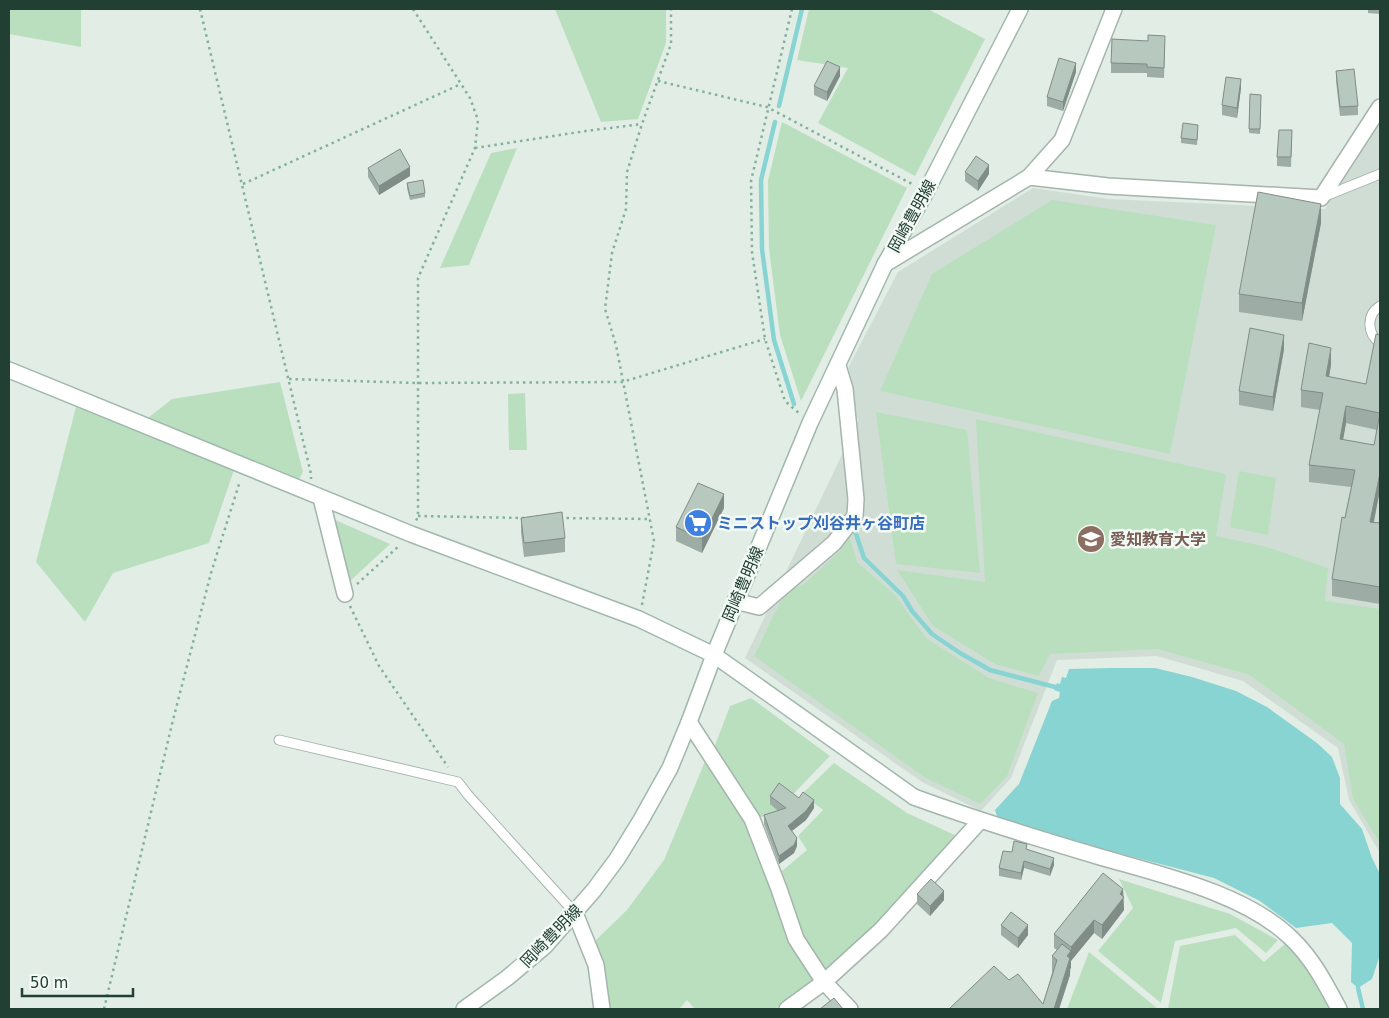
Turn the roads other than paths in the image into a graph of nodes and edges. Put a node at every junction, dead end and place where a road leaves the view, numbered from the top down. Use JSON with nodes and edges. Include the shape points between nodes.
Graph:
{"nodes":[{"id":1,"x":1020,"y":9,"type":"edge"},
{"id":2,"x":1114,"y":9,"type":"edge"},
{"id":3,"x":1380,"y":107,"type":"edge"},
{"id":4,"x":1380,"y":174,"type":"edge"},
{"id":5,"x":1028,"y":177,"type":"junction"},
{"id":6,"x":1321,"y":198,"type":"junction"},
{"id":7,"x":885,"y":264,"type":"junction"},
{"id":8,"x":1380,"y":306,"type":"edge"},
{"id":9,"x":1380,"y":343,"type":"edge"},
{"id":10,"x":838,"y":366,"type":"junction"},
{"id":11,"x":9,"y":370,"type":"edge"},
{"id":12,"x":315,"y":495,"type":"junction"},
{"id":13,"x":345,"y":594,"type":"road end"},
{"id":14,"x":735,"y":601,"type":"junction"},
{"id":15,"x":714,"y":655,"type":"junction"},
{"id":16,"x":689,"y":722,"type":"junction"},
{"id":17,"x":279,"y":740,"type":"dead end"},
{"id":18,"x":980,"y":821,"type":"junction"},
{"id":19,"x":575,"y":912,"type":"junction"},
{"id":20,"x":824,"y":982,"type":"junction"},
{"id":21,"x":464,"y":1009,"type":"edge"},
{"id":22,"x":602,"y":1009,"type":"edge"},
{"id":23,"x":787,"y":1009,"type":"edge"},
{"id":24,"x":850,"y":1009,"type":"edge"},
{"id":25,"x":1339,"y":1009,"type":"edge"}],
"edges":[{"from":1,"to":7,"type":"street","name":"岡崎豊明線","via":[[926,192]]},
{"from":2,"to":5,"type":"street","via":[[1062,140]]},
{"from":3,"to":6,"type":"street"},
{"from":4,"to":6,"type":"lane"},
{"from":5,"to":6,"type":"street","via":[[1108,186]]},
{"from":5,"to":7,"type":"street"},
{"from":7,"to":10,"type":"street","name":"岡崎豊明線"},
{"from":8,"to":9,"type":"lane","via":[[1372,314],[1370,328]]},
{"from":10,"to":14,"type":"street","name":"岡崎豊明線","via":[[810,423]]},
{"from":10,"to":14,"type":"street","via":[[845,389],[856,498],[854,516],[834,543],[759,607]]},
{"from":11,"to":12,"type":"street"},
{"from":12,"to":13,"type":"street"},
{"from":12,"to":15,"type":"street","via":[[639,619]]},
{"from":14,"to":15,"type":"street","name":"岡崎豊明線"},
{"from":15,"to":16,"type":"street","name":"岡崎豊明線"},
{"from":15,"to":18,"type":"street","via":[[914,797]]},
{"from":16,"to":19,"type":"street","name":"岡崎豊明線","via":[[670,768],[641,820],[617,859]]},
{"from":16,"to":20,"type":"street","via":[[752,819],[796,939]]},
{"from":17,"to":19,"type":"lane","via":[[458,782]]},
{"from":18,"to":20,"type":"street","via":[[881,930]]},
{"from":18,"to":25,"type":"street","via":[[1175,880],[1234,900],[1263,915],[1312,960]]},
{"from":19,"to":21,"type":"street","name":"岡崎豊明線","via":[[524,965]]},
{"from":19,"to":22,"type":"street","via":[[596,965]]},
{"from":20,"to":23,"type":"street"},
{"from":20,"to":24,"type":"street"}]}
